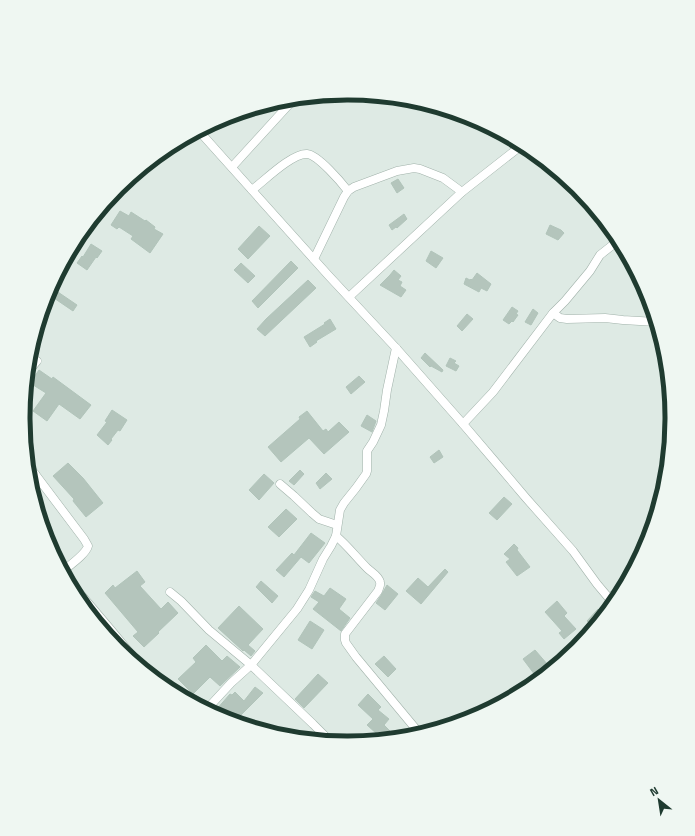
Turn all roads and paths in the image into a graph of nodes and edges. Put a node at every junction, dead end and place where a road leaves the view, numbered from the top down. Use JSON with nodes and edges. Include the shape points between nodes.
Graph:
{"nodes":[{"id":1,"x":287,"y":107,"type":"edge"},
{"id":2,"x":203,"y":135,"type":"edge"},
{"id":3,"x":516,"y":149,"type":"edge"},
{"id":4,"x":232,"y":167,"type":"junction"},
{"id":5,"x":252,"y":190,"type":"junction"},
{"id":6,"x":348,"y":192,"type":"junction"},
{"id":7,"x":462,"y":192,"type":"junction"},
{"id":8,"x":613,"y":244,"type":"edge"},
{"id":9,"x":314,"y":259,"type":"junction"},
{"id":10,"x":348,"y":297,"type":"junction"},
{"id":11,"x":553,"y":313,"type":"junction"},
{"id":12,"x":650,"y":322,"type":"edge"},
{"id":13,"x":396,"y":348,"type":"junction"},
{"id":14,"x":37,"y":361,"type":"dead end"},
{"id":15,"x":35,"y":363,"type":"edge"},
{"id":16,"x":463,"y":424,"type":"junction"},
{"id":17,"x":37,"y":483,"type":"edge"},
{"id":18,"x":280,"y":484,"type":"dead end"},
{"id":19,"x":337,"y":525,"type":"junction"},
{"id":20,"x":336,"y":536,"type":"junction"},
{"id":21,"x":68,"y":567,"type":"edge"},
{"id":22,"x":170,"y":592,"type":"dead end"},
{"id":23,"x":608,"y":598,"type":"edge"},
{"id":24,"x":250,"y":665,"type":"junction"},
{"id":25,"x":211,"y":705,"type":"edge"},
{"id":26,"x":415,"y":728,"type":"edge"},
{"id":27,"x":324,"y":735,"type":"edge"}],
"edges":[{"from":1,"to":4,"type":"street"},
{"from":2,"to":4,"type":"street"},
{"from":3,"to":7,"type":"street"},
{"from":4,"to":5,"type":"street"},
{"from":5,"to":6,"type":"street","via":[[283,165],[305,154],[312,156],[334,174]]},
{"from":5,"to":9,"type":"street"},
{"from":6,"to":7,"type":"street","via":[[354,187],[397,171],[414,168],[442,178]]},
{"from":6,"to":9,"type":"street"},
{"from":7,"to":10,"type":"street"},
{"from":8,"to":11,"type":"street","via":[[600,255],[590,271]]},
{"from":9,"to":10,"type":"street"},
{"from":10,"to":13,"type":"street"},
{"from":11,"to":12,"type":"street","via":[[567,319],[605,318]]},
{"from":11,"to":16,"type":"street","via":[[493,392]]},
{"from":13,"to":16,"type":"street"},
{"from":13,"to":19,"type":"street","via":[[381,425],[367,451],[366,474],[340,510]]},
{"from":14,"to":15,"type":"street"},
{"from":16,"to":23,"type":"street","via":[[573,551]]},
{"from":17,"to":21,"type":"street","via":[[88,546],[84,554]]},
{"from":18,"to":19,"type":"street","via":[[319,519]]},
{"from":19,"to":20,"type":"street"},
{"from":20,"to":24,"type":"street","via":[[298,609]]},
{"from":20,"to":26,"type":"street","via":[[380,582],[378,591],[345,634],[346,643]]},
{"from":22,"to":24,"type":"street"},
{"from":24,"to":25,"type":"street"},
{"from":24,"to":27,"type":"street"}]}
